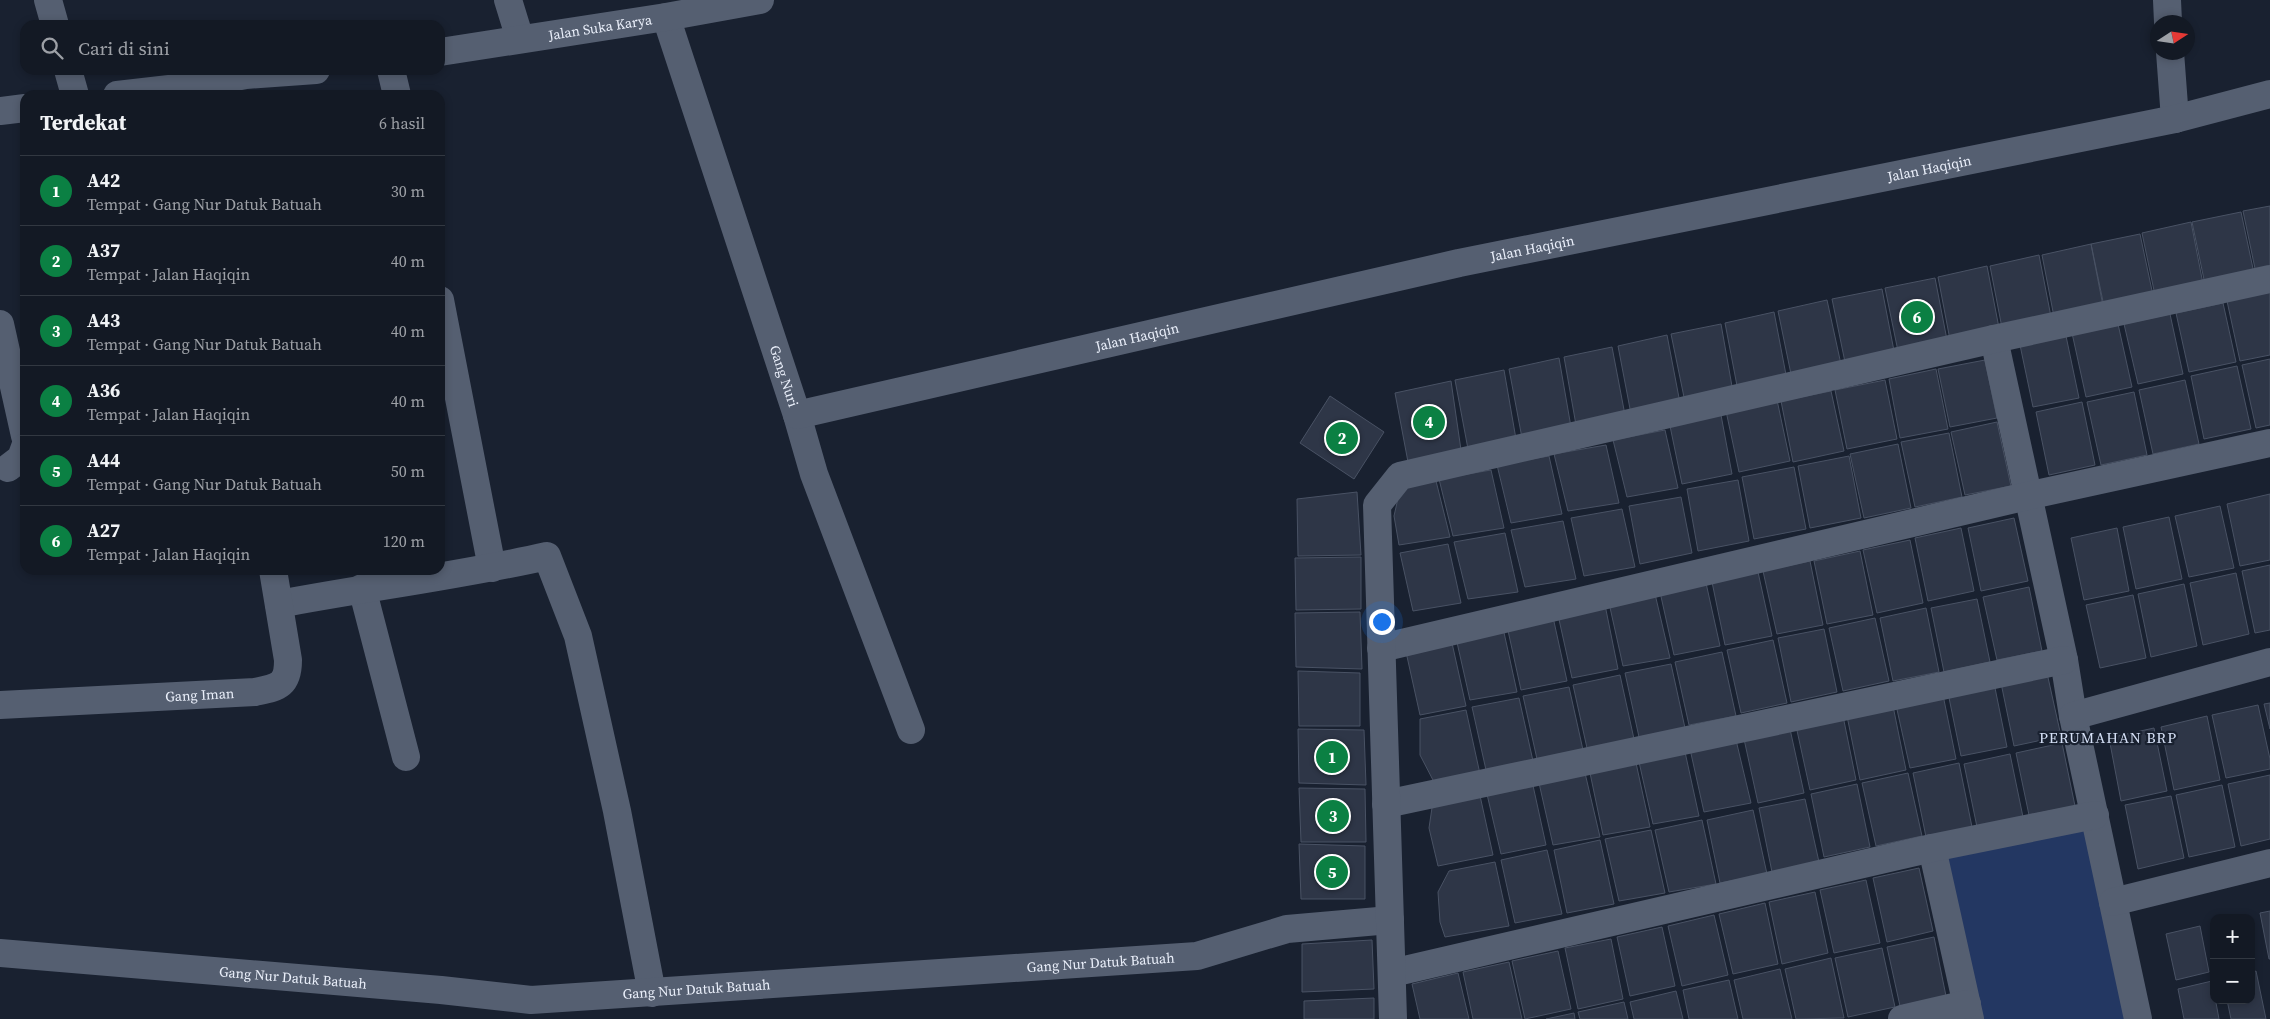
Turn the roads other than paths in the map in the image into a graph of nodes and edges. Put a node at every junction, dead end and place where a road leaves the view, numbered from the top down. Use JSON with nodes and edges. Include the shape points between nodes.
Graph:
{"nodes":[{"id":1,"x":48,"y":0,"type":"edge"},
{"id":2,"x":508,"y":0,"type":"edge"},
{"id":3,"x":760,"y":0,"type":"edge"},
{"id":4,"x":2167,"y":0,"type":"edge"},
{"id":5,"x":2168,"y":15,"type":"edge"},
{"id":6,"x":666,"y":17,"type":"junction"},
{"id":7,"x":54,"y":20,"type":"edge"},
{"id":8,"x":520,"y":38,"type":"junction"},
{"id":9,"x":445,"y":51,"type":"edge"},
{"id":10,"x":2171,"y":60,"type":"edge"},
{"id":11,"x":69,"y":75,"type":"edge"},
{"id":12,"x":246,"y":75,"type":"edge"},
{"id":13,"x":392,"y":75,"type":"edge"},
{"id":14,"x":74,"y":90,"type":"edge"},
{"id":15,"x":183,"y":90,"type":"edge"},
{"id":16,"x":396,"y":90,"type":"edge"},
{"id":17,"x":2270,"y":94,"type":"edge"},
{"id":18,"x":20,"y":109,"type":"edge"},
{"id":19,"x":0,"y":111,"type":"edge"},
{"id":20,"x":2175,"y":119,"type":"junction"},
{"id":21,"x":2270,"y":280,"type":"edge"},
{"id":22,"x":0,"y":324,"type":"edge"},
{"id":23,"x":445,"y":326,"type":"edge"},
{"id":24,"x":1994,"y":339,"type":"junction"},
{"id":25,"x":20,"y":414,"type":"edge"},
{"id":26,"x":798,"y":415,"type":"junction"},
{"id":27,"x":2270,"y":443,"type":"edge"},
{"id":28,"x":20,"y":459,"type":"edge"},
{"id":29,"x":8,"y":468,"type":"dead end"},
{"id":30,"x":2027,"y":496,"type":"junction"},
{"id":31,"x":492,"y":568,"type":"junction"},
{"id":32,"x":274,"y":575,"type":"edge"},
{"id":33,"x":362,"y":588,"type":"junction"},
{"id":34,"x":279,"y":604,"type":"junction"},
{"id":35,"x":1381,"y":648,"type":"junction"},
{"id":36,"x":2064,"y":660,"type":"junction"},
{"id":37,"x":2270,"y":662,"type":"edge"},
{"id":38,"x":0,"y":705,"type":"edge"},
{"id":39,"x":2073,"y":716,"type":"junction"},
{"id":40,"x":911,"y":730,"type":"dead end"},
{"id":41,"x":406,"y":757,"type":"dead end"},
{"id":42,"x":1386,"y":804,"type":"junction"},
{"id":43,"x":2095,"y":815,"type":"junction"},
{"id":44,"x":1932,"y":848,"type":"junction"},
{"id":45,"x":2270,"y":863,"type":"edge"},
{"id":46,"x":2113,"y":902,"type":"junction"},
{"id":47,"x":1390,"y":920,"type":"junction"},
{"id":48,"x":0,"y":953,"type":"edge"},
{"id":49,"x":1392,"y":973,"type":"junction"},
{"id":50,"x":652,"y":993,"type":"junction"},
{"id":51,"x":532,"y":1009,"type":"edge"},
{"id":52,"x":1969,"y":1012,"type":"edge"},
{"id":53,"x":1393,"y":1019,"type":"edge"},
{"id":54,"x":1902,"y":1019,"type":"edge"},
{"id":55,"x":2138,"y":1019,"type":"edge"}],
"edges":[{"from":1,"to":7,"type":"street"},
{"from":2,"to":8,"type":"street"},
{"from":3,"to":6,"type":"street","name":"Jalan Suka Karya"},
{"from":4,"to":5,"type":"street"},
{"from":6,"to":8,"type":"street","name":"Jalan Suka Karya"},
{"from":6,"to":26,"type":"street","name":"Gang Nuri"},
{"from":8,"to":9,"type":"street","name":"Jalan Suka Karya"},
{"from":10,"to":20,"type":"street"},
{"from":11,"to":14,"type":"street"},
{"from":12,"to":15,"type":"street"},
{"from":13,"to":16,"type":"street"},
{"from":17,"to":20,"type":"street","name":"Jalan Haqiqin"},
{"from":18,"to":19,"type":"street"},
{"from":20,"to":26,"type":"street","name":"Jalan Haqiqin","via":[[1459,263]]},
{"from":21,"to":24,"type":"street"},
{"from":22,"to":25,"type":"street"},
{"from":23,"to":31,"type":"street"},
{"from":24,"to":30,"type":"street"},
{"from":24,"to":35,"type":"street","via":[[1400,476],[1377,506]]},
{"from":26,"to":40,"type":"street","name":"Gang Nuri","via":[[814,474]]},
{"from":27,"to":30,"type":"street"},
{"from":28,"to":29,"type":"street"},
{"from":30,"to":35,"type":"street"},
{"from":30,"to":36,"type":"street"},
{"from":31,"to":33,"type":"street"},
{"from":31,"to":50,"type":"street","via":[[547,556],[578,636],[617,811]]},
{"from":32,"to":34,"type":"street","name":"Gang Iman"},
{"from":33,"to":34,"type":"street"},
{"from":33,"to":41,"type":"street"},
{"from":34,"to":38,"type":"street","name":"Gang Iman","via":[[288,675],[274,688],[255,692]]},
{"from":35,"to":42,"type":"street"},
{"from":36,"to":39,"type":"street"},
{"from":36,"to":42,"type":"street"},
{"from":37,"to":39,"type":"street"},
{"from":39,"to":43,"type":"street"},
{"from":42,"to":47,"type":"street"},
{"from":43,"to":44,"type":"street"},
{"from":43,"to":46,"type":"street"},
{"from":44,"to":49,"type":"street"},
{"from":44,"to":52,"type":"street"},
{"from":45,"to":46,"type":"street"},
{"from":46,"to":55,"type":"street"},
{"from":47,"to":49,"type":"street"},
{"from":47,"to":50,"type":"street","name":"Gang Nur Datuk Batuah","via":[[1287,929],[1197,956]]},
{"from":48,"to":51,"type":"street","name":"Gang Nur Datuk Batuah","via":[[441,990]]},
{"from":49,"to":53,"type":"street"},
{"from":50,"to":51,"type":"street","name":"Gang Nur Datuk Batuah"},
{"from":52,"to":54,"type":"street"}]}
